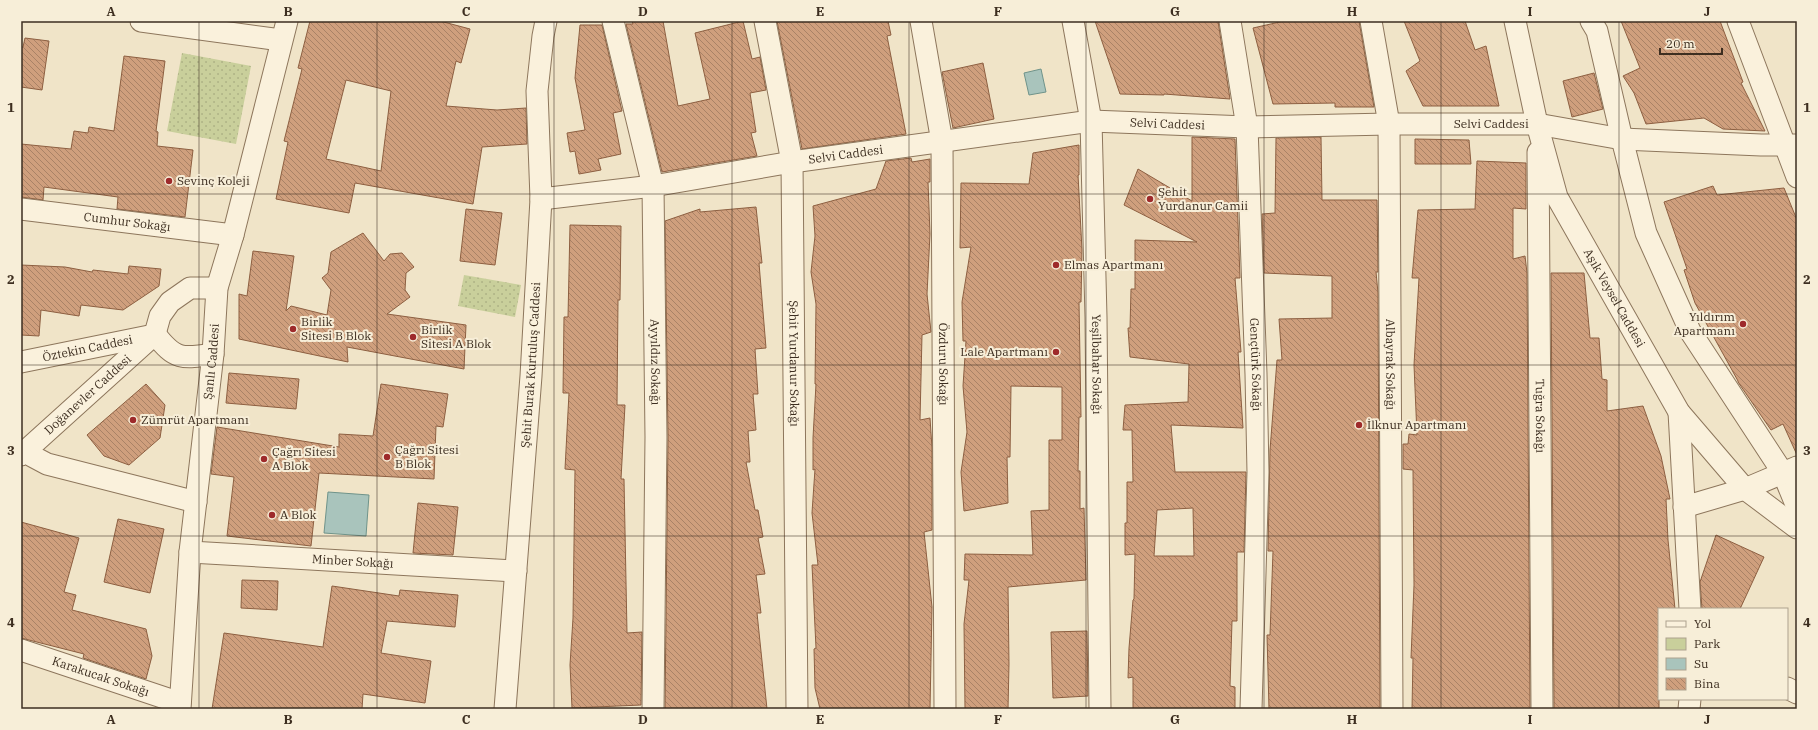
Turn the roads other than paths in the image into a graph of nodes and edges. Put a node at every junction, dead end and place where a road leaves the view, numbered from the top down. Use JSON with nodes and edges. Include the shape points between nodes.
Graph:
{"nodes":[{"id":1,"x":141,"y":21,"type":"edge"},
{"id":2,"x":546,"y":21,"type":"edge"},
{"id":3,"x":613,"y":21,"type":"edge"},
{"id":4,"x":765,"y":21,"type":"edge"},
{"id":5,"x":922,"y":21,"type":"edge"},
{"id":6,"x":1073,"y":21,"type":"edge"},
{"id":7,"x":1230,"y":21,"type":"edge"},
{"id":8,"x":1370,"y":21,"type":"edge"},
{"id":9,"x":1515,"y":21,"type":"edge"},
{"id":10,"x":1591,"y":21,"type":"edge"},
{"id":11,"x":1738,"y":21,"type":"edge"},
{"id":12,"x":284,"y":31,"type":"edge"},
{"id":13,"x":1091,"y":121,"type":"junction"},
{"id":14,"x":1390,"y":124,"type":"junction"},
{"id":15,"x":1538,"y":124,"type":"junction"},
{"id":16,"x":1247,"y":127,"type":"junction"},
{"id":17,"x":1622,"y":139,"type":"junction"},
{"id":18,"x":942,"y":142,"type":"junction"},
{"id":19,"x":1791,"y":145,"type":"edge"},
{"id":20,"x":792,"y":162,"type":"junction"},
{"id":21,"x":1797,"y":177,"type":"edge"},
{"id":22,"x":653,"y":186,"type":"junction"},
{"id":23,"x":541,"y":200,"type":"junction"},
{"id":24,"x":21,"y":209,"type":"edge"},
{"id":25,"x":233,"y":235,"type":"junction"},
{"id":26,"x":217,"y":288,"type":"junction"},
{"id":27,"x":155,"y":334,"type":"junction"},
{"id":28,"x":213,"y":354,"type":"junction"},
{"id":29,"x":21,"y":362,"type":"edge"},
{"id":30,"x":1679,"y":412,"type":"junction"},
{"id":31,"x":23,"y":453,"type":"edge"},
{"id":32,"x":1790,"y":470,"type":"edge"},
{"id":33,"x":1745,"y":489,"type":"junction"},
{"id":34,"x":196,"y":502,"type":"junction"},
{"id":35,"x":1684,"y":507,"type":"junction"},
{"id":36,"x":1797,"y":507,"type":"edge"},
{"id":37,"x":1797,"y":528,"type":"edge"},
{"id":38,"x":190,"y":552,"type":"junction"},
{"id":39,"x":516,"y":571,"type":"junction"},
{"id":40,"x":1690,"y":608,"type":"edge"},
{"id":41,"x":21,"y":650,"type":"edge"},
{"id":42,"x":1788,"y":688,"type":"edge"},
{"id":43,"x":1797,"y":693,"type":"edge"},
{"id":44,"x":180,"y":706,"type":"edge"},
{"id":45,"x":506,"y":709,"type":"edge"},
{"id":46,"x":653,"y":709,"type":"edge"},
{"id":47,"x":797,"y":709,"type":"edge"},
{"id":48,"x":945,"y":709,"type":"edge"},
{"id":49,"x":1100,"y":709,"type":"edge"},
{"id":50,"x":1251,"y":709,"type":"edge"},
{"id":51,"x":1392,"y":709,"type":"edge"},
{"id":52,"x":1542,"y":709,"type":"edge"}],
"edges":[{"from":1,"to":12,"type":"street"},
{"from":2,"to":23,"type":"street","name":"Şehit Burak Kurtuluş Caddesi","via":[[537,91]]},
{"from":3,"to":22,"type":"street","name":"Ayyıldız Sokağı"},
{"from":4,"to":20,"type":"street","name":"Şehit Yurdanur Sokağı"},
{"from":5,"to":18,"type":"street","name":"Özduru Sokağı"},
{"from":6,"to":13,"type":"street","name":"Yeşilbahar Sokağı"},
{"from":7,"to":16,"type":"street","name":"Gençtürk Sokağı"},
{"from":8,"to":14,"type":"street","name":"Albayrak Sokağı"},
{"from":9,"to":15,"type":"street","name":"Aşık Veysel Caddesi"},
{"from":10,"to":17,"type":"street","via":[[1596,31]]},
{"from":11,"to":19,"type":"street"},
{"from":12,"to":25,"type":"street","name":"Şanlı Caddesi"},
{"from":13,"to":16,"type":"street","name":"Selvi Caddesi"},
{"from":13,"to":18,"type":"street","name":"Selvi Caddesi"},
{"from":13,"to":49,"type":"street","name":"Yeşilbahar Sokağı"},
{"from":14,"to":15,"type":"street","name":"Selvi Caddesi"},
{"from":14,"to":16,"type":"street","name":"Selvi Caddesi"},
{"from":14,"to":51,"type":"street","name":"Albayrak Sokağı"},
{"from":15,"to":17,"type":"street","name":"Selvi Caddesi"},
{"from":15,"to":30,"type":"street","name":"Aşık Veysel Caddesi","via":[[1557,197]]},
{"from":15,"to":52,"type":"street","name":"Tuğra Sokağı"},
{"from":16,"to":50,"type":"street","name":"Gençtürk Sokağı","via":[[1258,472]]},
{"from":17,"to":19,"type":"street","name":"Selvi Caddesi"},
{"from":17,"to":32,"type":"street","via":[[1646,233],[1690,331]]},
{"from":18,"to":20,"type":"street","name":"Selvi Caddesi"},
{"from":18,"to":48,"type":"street","name":"Özduru Sokağı"},
{"from":19,"to":21,"type":"street"},
{"from":20,"to":22,"type":"street","name":"Selvi Caddesi"},
{"from":20,"to":47,"type":"street","name":"Şehit Yurdanur Sokağı"},
{"from":22,"to":23,"type":"street","name":"Selvi Caddesi"},
{"from":22,"to":46,"type":"street","name":"Ayyıldız Sokağı","via":[[656,437]]},
{"from":23,"to":39,"type":"street","name":"Şehit Burak Kurtuluş Caddesi","via":[[532,376]]},
{"from":24,"to":25,"type":"street","name":"Cumhur Sokağı"},
{"from":25,"to":26,"type":"street","name":"Şanlı Caddesi"},
{"from":26,"to":27,"type":"street","via":[[190,288],[170,302],[160,316]]},
{"from":26,"to":28,"type":"street","name":"Şanlı Caddesi"},
{"from":27,"to":28,"type":"street","via":[[164,347],[175,355],[190,358]]},
{"from":27,"to":29,"type":"street","name":"Öztekin Caddesi"},
{"from":27,"to":31,"type":"street","name":"Doğanevler Caddesi"},
{"from":28,"to":34,"type":"street","name":"Şanlı Caddesi"},
{"from":30,"to":33,"type":"street","name":"Aşık Veysel Caddesi"},
{"from":30,"to":35,"type":"street"},
{"from":31,"to":34,"type":"street","via":[[47,464]]},
{"from":32,"to":33,"type":"street"},
{"from":32,"to":36,"type":"street"},
{"from":33,"to":35,"type":"street"},
{"from":33,"to":37,"type":"street","name":"Aşık Veysel Caddesi"},
{"from":34,"to":38,"type":"street","name":"Şanlı Caddesi"},
{"from":35,"to":40,"type":"street"},
{"from":38,"to":39,"type":"street","name":"Minber Sokağı"},
{"from":38,"to":44,"type":"street","name":"Şanlı Caddesi"},
{"from":39,"to":45,"type":"street","name":"Şehit Burak Kurtuluş Caddesi"},
{"from":41,"to":44,"type":"street","name":"Karakucak Sokağı"},
{"from":42,"to":43,"type":"street"}]}
